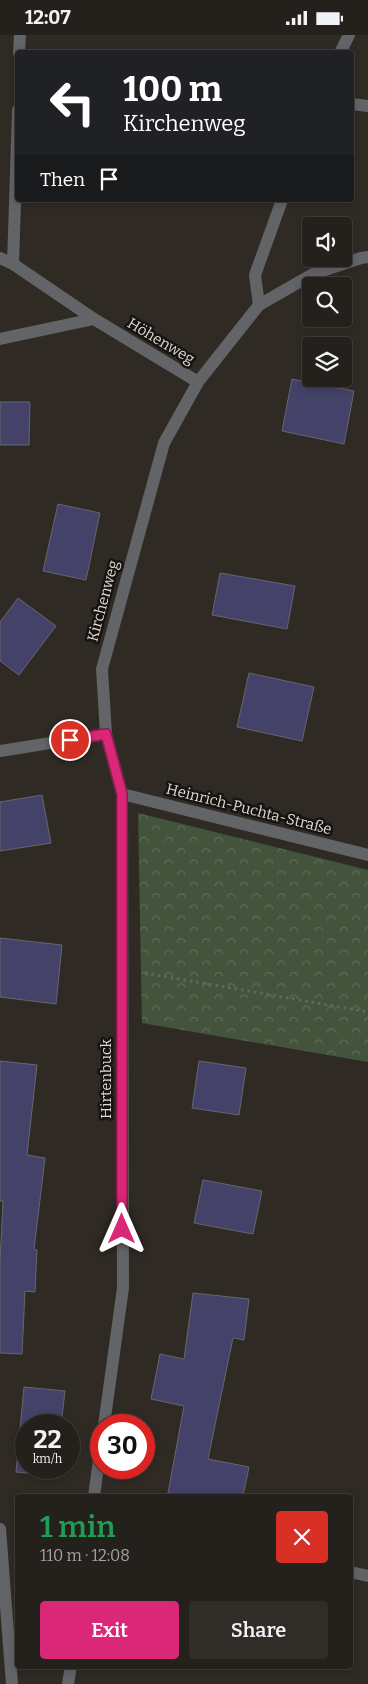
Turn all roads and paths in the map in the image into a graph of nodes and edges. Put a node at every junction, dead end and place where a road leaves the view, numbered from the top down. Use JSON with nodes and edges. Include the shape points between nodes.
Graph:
{"nodes":[{"id":1,"x":20,"y":35,"type":"edge"},
{"id":2,"x":349,"y":35,"type":"edge"},
{"id":3,"x":19,"y":50,"type":"edge"},
{"id":4,"x":342,"y":50,"type":"edge"},
{"id":5,"x":354,"y":104,"type":"edge"},
{"id":6,"x":368,"y":106,"type":"edge"},
{"id":7,"x":15,"y":202,"type":"edge"},
{"id":8,"x":281,"y":202,"type":"edge"},
{"id":9,"x":368,"y":257,"type":"edge"},
{"id":10,"x":0,"y":258,"type":"edge"},
{"id":11,"x":13,"y":264,"type":"junction"},
{"id":12,"x":259,"y":305,"type":"junction"},
{"id":13,"x":94,"y":319,"type":"junction"},
{"id":14,"x":0,"y":339,"type":"edge"},
{"id":15,"x":198,"y":382,"type":"junction"},
{"id":16,"x":106,"y":734,"type":"junction"},
{"id":17,"x":0,"y":751,"type":"edge"},
{"id":18,"x":122,"y":794,"type":"junction"},
{"id":19,"x":368,"y":855,"type":"edge"},
{"id":20,"x":122,"y":969,"type":"junction"},
{"id":21,"x":368,"y":1012,"type":"edge"},
{"id":22,"x":106,"y":1414,"type":"edge"},
{"id":23,"x":96,"y":1479,"type":"edge"},
{"id":24,"x":94,"y":1494,"type":"edge"},
{"id":25,"x":0,"y":1529,"type":"edge"},
{"id":26,"x":353,"y":1573,"type":"edge"},
{"id":27,"x":368,"y":1576,"type":"edge"},
{"id":28,"x":70,"y":1669,"type":"edge"},
{"id":29,"x":12,"y":1684,"type":"edge"},
{"id":30,"x":68,"y":1684,"type":"edge"}],
"edges":[{"from":1,"to":3,"type":"street"},
{"from":2,"to":4,"type":"street"},
{"from":5,"to":6,"type":"street"},
{"from":7,"to":11,"type":"street"},
{"from":8,"to":12,"type":"street","via":[[255,275]]},
{"from":9,"to":12,"type":"street","name":"Höhenweg","via":[[313,274]]},
{"from":10,"to":11,"type":"street","name":"Höhenweg"},
{"from":11,"to":13,"type":"street","name":"Höhenweg"},
{"from":12,"to":15,"type":"street","name":"Höhenweg"},
{"from":13,"to":14,"type":"street"},
{"from":13,"to":15,"type":"street","name":"Höhenweg"},
{"from":15,"to":16,"type":"street","name":"Kirchenweg","via":[[164,443],[102,669]]},
{"from":16,"to":17,"type":"street"},
{"from":16,"to":18,"type":"street","name":"Hirtenbuck"},
{"from":18,"to":19,"type":"street","name":"Heinrich-Puchta-Straße"},
{"from":18,"to":20,"type":"street","name":"Hirtenbuck"},
{"from":20,"to":21,"type":"path"},
{"from":20,"to":22,"type":"street","name":"Hirtenbuck","via":[[123,1288]]},
{"from":23,"to":24,"type":"street"},
{"from":25,"to":29,"type":"street"},
{"from":26,"to":27,"type":"street"},
{"from":28,"to":30,"type":"street"}]}
